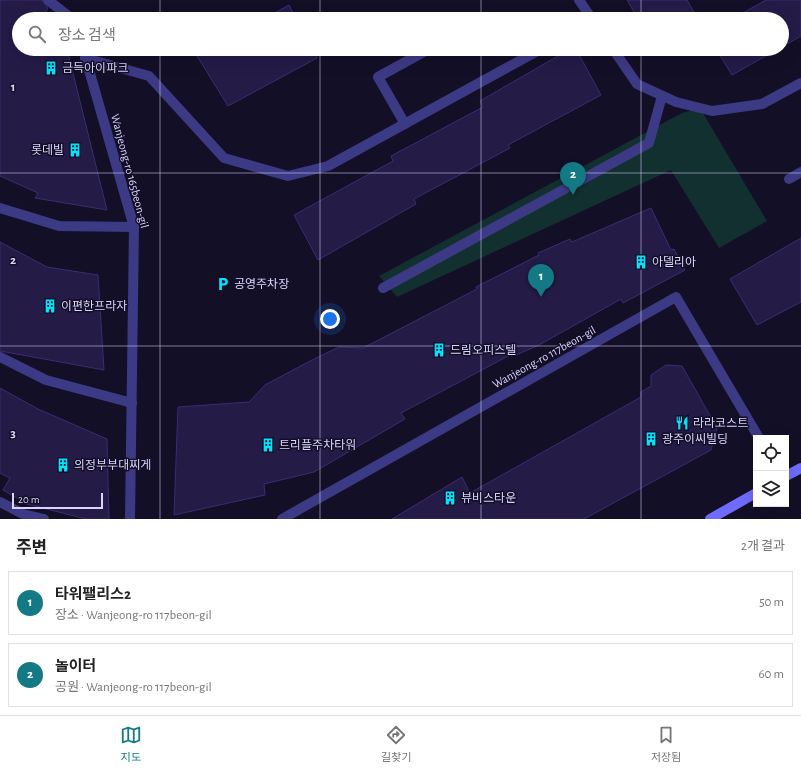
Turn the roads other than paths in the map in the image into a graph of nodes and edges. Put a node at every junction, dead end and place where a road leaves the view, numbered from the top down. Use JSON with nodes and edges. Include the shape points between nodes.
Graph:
{"nodes":[{"id":1,"x":48,"y":0,"type":"edge"},
{"id":2,"x":579,"y":0,"type":"edge"},
{"id":3,"x":63,"y":12,"type":"edge"},
{"id":4,"x":587,"y":12,"type":"edge"},
{"id":5,"x":85,"y":56,"type":"edge"},
{"id":6,"x":92,"y":56,"type":"edge"},
{"id":7,"x":417,"y":56,"type":"edge"},
{"id":8,"x":528,"y":56,"type":"edge"},
{"id":9,"x":618,"y":56,"type":"edge"},
{"id":10,"x":801,"y":83,"type":"edge"},
{"id":11,"x":662,"y":96,"type":"junction"},
{"id":12,"x":405,"y":124,"type":"junction"},
{"id":13,"x":801,"y":172,"type":"edge"},
{"id":14,"x":789,"y":179,"type":"dead end"},
{"id":15,"x":0,"y":208,"type":"edge"},
{"id":16,"x":134,"y":227,"type":"junction"},
{"id":17,"x":382,"y":288,"type":"dead end"},
{"id":18,"x":0,"y":357,"type":"edge"},
{"id":19,"x":132,"y":403,"type":"junction"},
{"id":20,"x":757,"y":435,"type":"edge"},
{"id":21,"x":801,"y":468,"type":"edge"},
{"id":22,"x":789,"y":474,"type":"edge"},
{"id":23,"x":753,"y":495,"type":"edge"},
{"id":24,"x":0,"y":502,"type":"edge"},
{"id":25,"x":44,"y":519,"type":"edge"},
{"id":26,"x":130,"y":519,"type":"edge"},
{"id":27,"x":282,"y":519,"type":"edge"},
{"id":28,"x":710,"y":519,"type":"edge"}],
"edges":[{"from":1,"to":3,"type":"street"},
{"from":2,"to":4,"type":"street"},
{"from":5,"to":16,"type":"street","name":"Wanjeong-ro 165beon-gil"},
{"from":6,"to":12,"type":"street","via":[[149,76],[224,158],[288,176],[328,166]]},
{"from":7,"to":12,"type":"street","via":[[378,78]]},
{"from":8,"to":12,"type":"street"},
{"from":9,"to":11,"type":"street","via":[[637,84]]},
{"from":10,"to":11,"type":"street","via":[[762,104],[712,111]]},
{"from":11,"to":17,"type":"street","via":[[649,143]]},
{"from":13,"to":14,"type":"street"},
{"from":15,"to":16,"type":"street","via":[[59,226]]},
{"from":16,"to":19,"type":"street","name":"Wanjeong-ro 165beon-gil"},
{"from":18,"to":19,"type":"street","via":[[46,380]]},
{"from":19,"to":26,"type":"street","name":"Wanjeong-ro 165beon-gil"},
{"from":20,"to":27,"type":"street","name":"Wanjeong-ro 117beon-gil","via":[[676,297]]},
{"from":21,"to":22,"type":"main road"},
{"from":23,"to":28,"type":"main road"},
{"from":24,"to":25,"type":"street","via":[[23,514]]}]}
